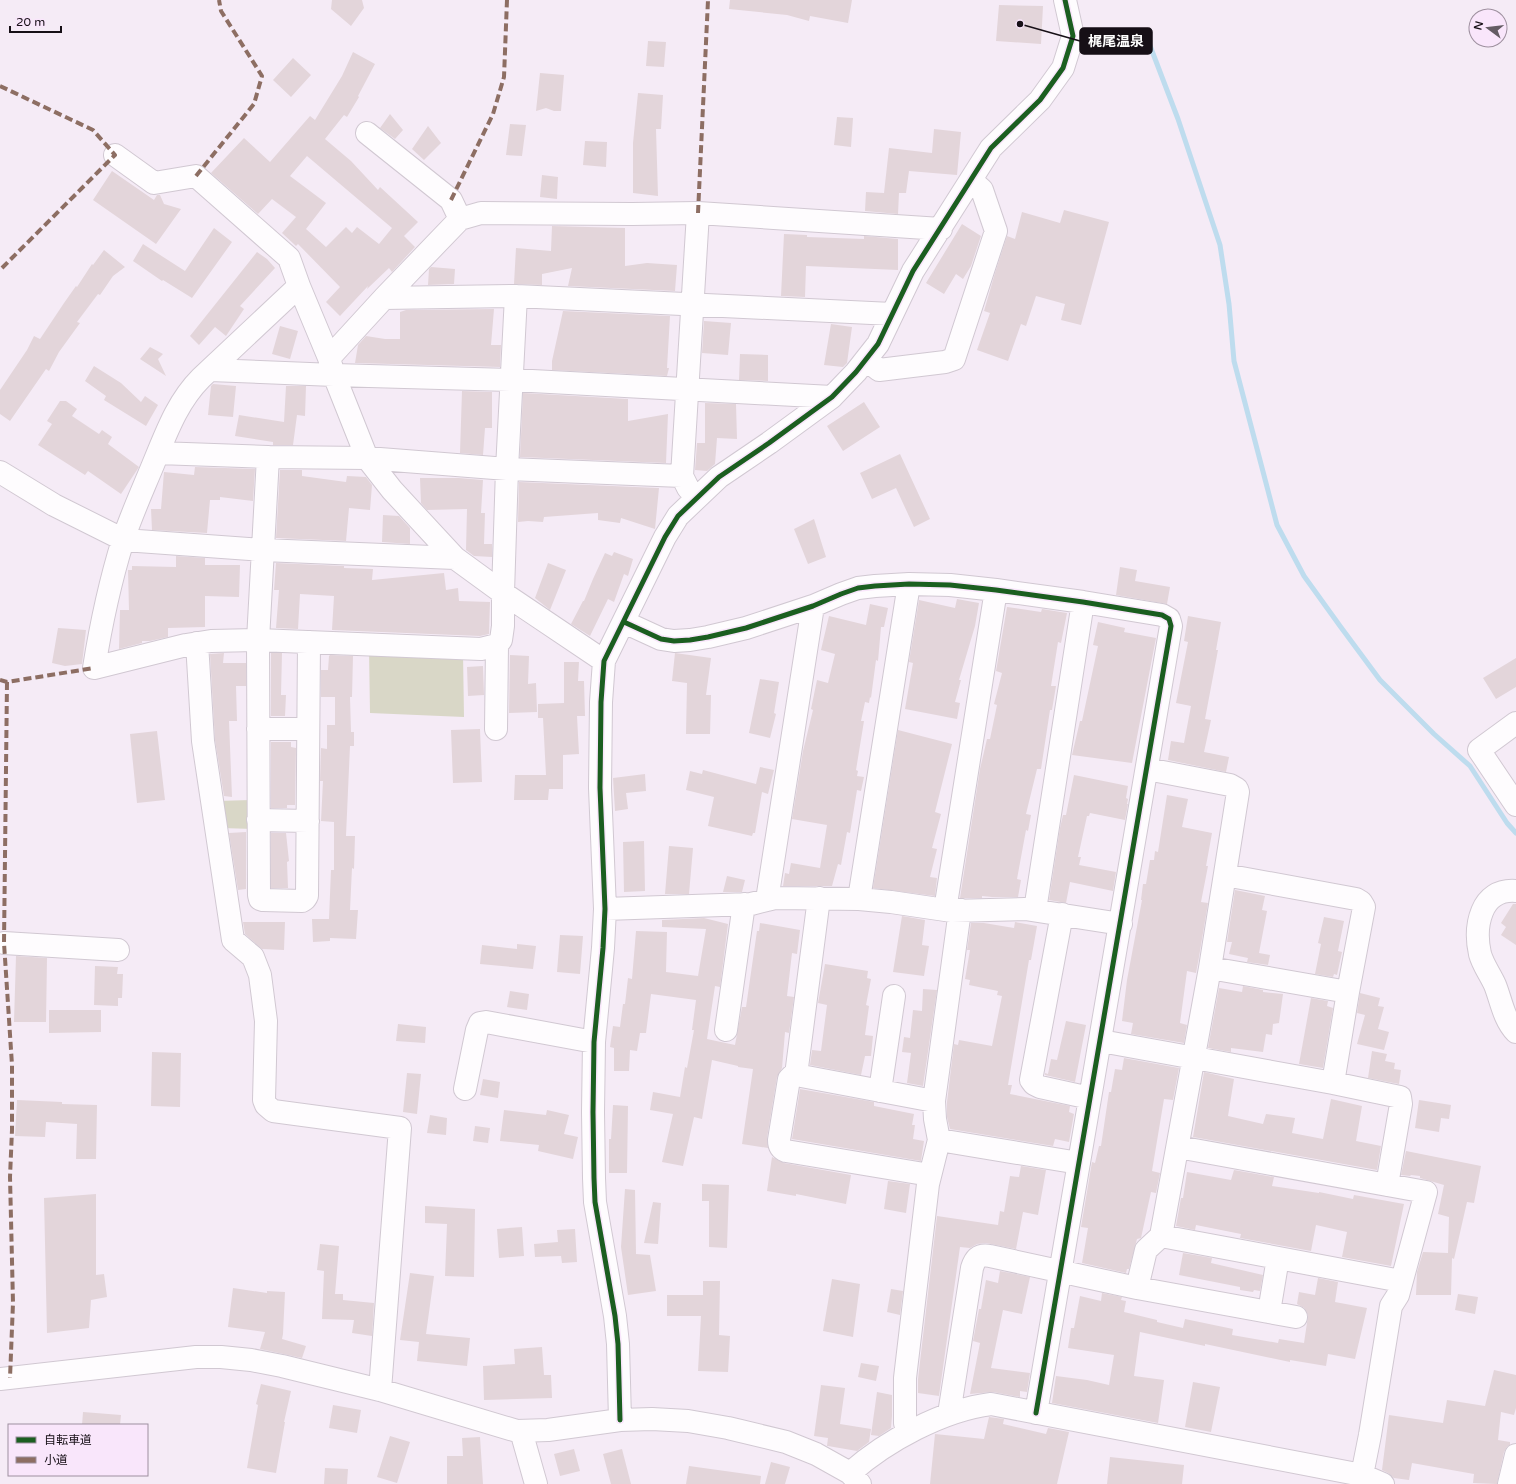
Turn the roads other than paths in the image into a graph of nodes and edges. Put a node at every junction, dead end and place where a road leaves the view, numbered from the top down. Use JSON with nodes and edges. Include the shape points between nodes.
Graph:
{"nodes":[{"id":1,"x":1065,"y":0,"type":"edge"},
{"id":2,"x":367,"y":134,"type":"dead end"},
{"id":3,"x":116,"y":155,"type":"dead end"},
{"id":4,"x":971,"y":180,"type":"junction"},
{"id":5,"x":698,"y":213,"type":"junction"},
{"id":6,"x":460,"y":219,"type":"junction"},
{"id":7,"x":941,"y":229,"type":"junction"},
{"id":8,"x":299,"y":286,"type":"junction"},
{"id":9,"x":516,"y":296,"type":"junction"},
{"id":10,"x":384,"y":298,"type":"junction"},
{"id":11,"x":692,"y":306,"type":"junction"},
{"id":12,"x":892,"y":314,"type":"junction"},
{"id":13,"x":866,"y":360,"type":"junction"},
{"id":14,"x":331,"y":366,"type":"junction"},
{"id":15,"x":210,"y":370,"type":"junction"},
{"id":16,"x":513,"y":380,"type":"junction"},
{"id":17,"x":687,"y":388,"type":"junction"},
{"id":18,"x":832,"y":397,"type":"junction"},
{"id":19,"x":158,"y":453,"type":"junction"},
{"id":20,"x":268,"y":457,"type":"junction"},
{"id":21,"x":367,"y":458,"type":"junction"},
{"id":22,"x":507,"y":469,"type":"junction"},
{"id":23,"x":0,"y":472,"type":"edge"},
{"id":24,"x":682,"y":476,"type":"junction"},
{"id":25,"x":694,"y":500,"type":"junction"},
{"id":26,"x":124,"y":540,"type":"junction"},
{"id":27,"x":263,"y":550,"type":"junction"},
{"id":28,"x":455,"y":558,"type":"junction"},
{"id":29,"x":909,"y":584,"type":"junction"},
{"id":30,"x":996,"y":590,"type":"junction"},
{"id":31,"x":503,"y":593,"type":"junction"},
{"id":32,"x":1083,"y":602,"type":"junction"},
{"id":33,"x":813,"y":606,"type":"junction"},
{"id":34,"x":624,"y":622,"type":"junction"},
{"id":35,"x":258,"y":640,"type":"junction"},
{"id":36,"x":309,"y":642,"type":"junction"},
{"id":37,"x":197,"y":643,"type":"junction"},
{"id":38,"x":497,"y":645,"type":"junction"},
{"id":39,"x":604,"y":661,"type":"junction"},
{"id":40,"x":1516,"y":723,"type":"edge"},
{"id":41,"x":258,"y":729,"type":"junction"},
{"id":42,"x":308,"y":729,"type":"junction"},
{"id":43,"x":496,"y":729,"type":"dead end"},
{"id":44,"x":1147,"y":769,"type":"junction"},
{"id":45,"x":1516,"y":805,"type":"edge"},
{"id":46,"x":258,"y":820,"type":"junction"},
{"id":47,"x":308,"y":821,"type":"junction"},
{"id":48,"x":1225,"y":875,"type":"junction"},
{"id":49,"x":1516,"y":891,"type":"edge"},
{"id":50,"x":819,"y":898,"type":"junction"},
{"id":51,"x":859,"y":899,"type":"junction"},
{"id":52,"x":767,"y":900,"type":"junction"},
{"id":53,"x":744,"y":904,"type":"junction"},
{"id":54,"x":605,"y":909,"type":"junction"},
{"id":55,"x":953,"y":910,"type":"junction"},
{"id":56,"x":1035,"y":910,"type":"junction"},
{"id":57,"x":1062,"y":914,"type":"junction"},
{"id":58,"x":1120,"y":924,"type":"junction"},
{"id":59,"x":4,"y":943,"type":"dead end"},
{"id":60,"x":118,"y":950,"type":"dead end"},
{"id":61,"x":1210,"y":968,"type":"junction"},
{"id":62,"x":1348,"y":992,"type":"junction"},
{"id":63,"x":894,"y":996,"type":"dead end"},
{"id":64,"x":726,"y":1030,"type":"dead end"},
{"id":65,"x":1516,"y":1032,"type":"edge"},
{"id":66,"x":1101,"y":1041,"type":"junction"},
{"id":67,"x":594,"y":1042,"type":"junction"},
{"id":68,"x":1194,"y":1057,"type":"junction"},
{"id":69,"x":796,"y":1075,"type":"junction"},
{"id":70,"x":1333,"y":1083,"type":"junction"},
{"id":71,"x":465,"y":1089,"type":"dead end"},
{"id":72,"x":880,"y":1090,"type":"junction"},
{"id":73,"x":1090,"y":1098,"type":"junction"},
{"id":74,"x":934,"y":1101,"type":"junction"},
{"id":75,"x":939,"y":1140,"type":"junction"},
{"id":76,"x":1178,"y":1147,"type":"junction"},
{"id":77,"x":1080,"y":1163,"type":"junction"},
{"id":78,"x":930,"y":1176,"type":"junction"},
{"id":79,"x":1388,"y":1185,"type":"junction"},
{"id":80,"x":1162,"y":1236,"type":"junction"},
{"id":81,"x":1278,"y":1258,"type":"junction"},
{"id":82,"x":1060,"y":1272,"type":"junction"},
{"id":83,"x":1401,"y":1281,"type":"junction"},
{"id":84,"x":1137,"y":1288,"type":"junction"},
{"id":85,"x":1269,"y":1312,"type":"junction"},
{"id":86,"x":1296,"y":1317,"type":"dead end"},
{"id":87,"x":0,"y":1379,"type":"edge"},
{"id":88,"x":380,"y":1390,"type":"junction"},
{"id":89,"x":1036,"y":1413,"type":"junction"},
{"id":90,"x":949,"y":1414,"type":"junction"},
{"id":91,"x":620,"y":1420,"type":"junction"},
{"id":92,"x":521,"y":1430,"type":"junction"},
{"id":93,"x":908,"y":1434,"type":"junction"},
{"id":94,"x":1516,"y":1455,"type":"edge"},
{"id":95,"x":1362,"y":1475,"type":"junction"},
{"id":96,"x":855,"y":1478,"type":"edge"},
{"id":97,"x":536,"y":1484,"type":"edge"},
{"id":98,"x":1383,"y":1484,"type":"edge"},
{"id":99,"x":1509,"y":1484,"type":"edge"}],
"edges":[{"from":1,"to":4,"type":"street","via":[[1073,36],[1063,68],[1040,100],[991,148]]},
{"from":2,"to":6,"type":"street","via":[[452,200]]},
{"from":3,"to":8,"type":"street","via":[[154,183],[196,176],[289,258]]},
{"from":4,"to":7,"type":"street"},
{"from":4,"to":13,"type":"street","via":[[982,190],[996,231],[954,359],[879,370]]},
{"from":5,"to":6,"type":"street","via":[[481,213]]},
{"from":5,"to":7,"type":"street"},
{"from":5,"to":11,"type":"street"},
{"from":6,"to":10,"type":"street"},
{"from":7,"to":12,"type":"street","via":[[913,272]]},
{"from":8,"to":14,"type":"street"},
{"from":8,"to":15,"type":"street"},
{"from":9,"to":10,"type":"street"},
{"from":9,"to":11,"type":"street"},
{"from":9,"to":16,"type":"street"},
{"from":10,"to":14,"type":"street"},
{"from":11,"to":12,"type":"street"},
{"from":11,"to":17,"type":"street"},
{"from":12,"to":13,"type":"street","via":[[878,344]]},
{"from":13,"to":18,"type":"street"},
{"from":14,"to":15,"type":"street"},
{"from":14,"to":16,"type":"street"},
{"from":14,"to":21,"type":"street"},
{"from":15,"to":19,"type":"street","via":[[182,401]]},
{"from":16,"to":17,"type":"street"},
{"from":16,"to":22,"type":"street"},
{"from":17,"to":18,"type":"street"},
{"from":17,"to":24,"type":"street"},
{"from":18,"to":25,"type":"street","via":[[719,477]]},
{"from":19,"to":20,"type":"street"},
{"from":19,"to":26,"type":"street"},
{"from":20,"to":21,"type":"street"},
{"from":20,"to":27,"type":"street"},
{"from":21,"to":22,"type":"street"},
{"from":21,"to":28,"type":"street","via":[[392,490]]},
{"from":22,"to":24,"type":"street"},
{"from":22,"to":31,"type":"street"},
{"from":23,"to":26,"type":"street","via":[[54,506]]},
{"from":24,"to":25,"type":"street"},
{"from":25,"to":34,"type":"street","via":[[672,526]]},
{"from":26,"to":27,"type":"street"},
{"from":26,"to":37,"type":"street","via":[[102,622],[94,668]]},
{"from":27,"to":28,"type":"street"},
{"from":27,"to":35,"type":"street"},
{"from":28,"to":31,"type":"street"},
{"from":29,"to":30,"type":"street"},
{"from":29,"to":33,"type":"street","via":[[858,588]]},
{"from":29,"to":51,"type":"street"},
{"from":30,"to":32,"type":"street"},
{"from":30,"to":55,"type":"street"},
{"from":31,"to":38,"type":"street","via":[[502,633]]},
{"from":31,"to":39,"type":"street"},
{"from":32,"to":44,"type":"street","via":[[1162,615],[1171,623]]},
{"from":32,"to":56,"type":"street"},
{"from":33,"to":34,"type":"street","via":[[746,628],[690,640],[661,639]]},
{"from":33,"to":52,"type":"street"},
{"from":34,"to":39,"type":"street"},
{"from":35,"to":36,"type":"street"},
{"from":35,"to":37,"type":"street"},
{"from":35,"to":41,"type":"street"},
{"from":36,"to":38,"type":"street","via":[[481,649]]},
{"from":36,"to":42,"type":"street"},
{"from":37,"to":88,"type":"street","via":[[203,741],[233,940],[253,956],[263,990],[266,1021],[266,1105],[273,1111],[400,1128]]},
{"from":38,"to":43,"type":"street"},
{"from":39,"to":54,"type":"street","via":[[600,788]]},
{"from":40,"to":45,"type":"street","via":[[1479,750]]},
{"from":41,"to":42,"type":"street"},
{"from":41,"to":46,"type":"street"},
{"from":42,"to":47,"type":"street"},
{"from":44,"to":48,"type":"street","via":[[1230,785],[1237,789]]},
{"from":44,"to":58,"type":"street"},
{"from":46,"to":47,"type":"street"},
{"from":46,"to":47,"type":"street","via":[[259,895],[263,900],[306,898]]},
{"from":48,"to":61,"type":"street"},
{"from":48,"to":62,"type":"street","via":[[1361,902],[1364,907]]},
{"from":49,"to":65,"type":"street","via":[[1502,892],[1488,901],[1480,915],[1477,934],[1483,963]]},
{"from":50,"to":51,"type":"street"},
{"from":50,"to":52,"type":"street"},
{"from":50,"to":69,"type":"street"},
{"from":51,"to":55,"type":"street"},
{"from":52,"to":53,"type":"street"},
{"from":53,"to":54,"type":"street"},
{"from":53,"to":64,"type":"street"},
{"from":54,"to":67,"type":"street"},
{"from":55,"to":56,"type":"street"},
{"from":55,"to":74,"type":"street"},
{"from":56,"to":57,"type":"street"},
{"from":57,"to":58,"type":"street"},
{"from":57,"to":73,"type":"street","via":[[1031,1080],[1040,1087]]},
{"from":58,"to":66,"type":"street"},
{"from":59,"to":60,"type":"street"},
{"from":61,"to":62,"type":"street"},
{"from":61,"to":68,"type":"street"},
{"from":62,"to":70,"type":"street"},
{"from":63,"to":72,"type":"street"},
{"from":66,"to":68,"type":"street"},
{"from":66,"to":73,"type":"street"},
{"from":67,"to":71,"type":"street","via":[[480,1023]]},
{"from":67,"to":91,"type":"street","via":[[595,1202],[615,1316]]},
{"from":68,"to":70,"type":"street"},
{"from":68,"to":76,"type":"street"},
{"from":69,"to":72,"type":"street"},
{"from":69,"to":78,"type":"street","via":[[789,1079],[778,1140],[782,1149]]},
{"from":70,"to":79,"type":"street","via":[[1401,1099]]},
{"from":72,"to":74,"type":"street"},
{"from":73,"to":77,"type":"street"},
{"from":74,"to":75,"type":"street"},
{"from":75,"to":77,"type":"street"},
{"from":75,"to":78,"type":"street"},
{"from":76,"to":79,"type":"street"},
{"from":76,"to":80,"type":"street"},
{"from":77,"to":82,"type":"street"},
{"from":78,"to":93,"type":"street","via":[[905,1378],[905,1423]]},
{"from":79,"to":83,"type":"street","via":[[1426,1192]]},
{"from":80,"to":81,"type":"street"},
{"from":80,"to":84,"type":"street","via":[[1146,1250]]},
{"from":81,"to":83,"type":"street"},
{"from":81,"to":85,"type":"street"},
{"from":82,"to":84,"type":"street"},
{"from":82,"to":89,"type":"street"},
{"from":82,"to":90,"type":"street","via":[[985,1255],[976,1259],[972,1268]]},
{"from":83,"to":95,"type":"street","via":[[1398,1296],[1391,1306]]},
{"from":84,"to":85,"type":"street"},
{"from":85,"to":86,"type":"street"},
{"from":87,"to":88,"type":"street","via":[[196,1357],[221,1357],[282,1366]]},
{"from":88,"to":92,"type":"street","via":[[517,1431]]},
{"from":89,"to":90,"type":"street","via":[[991,1404]]},
{"from":89,"to":95,"type":"street"},
{"from":90,"to":93,"type":"street"},
{"from":91,"to":92,"type":"street","via":[[548,1430]]},
{"from":91,"to":96,"type":"street","via":[[688,1421],[786,1442],[816,1454]]},
{"from":92,"to":97,"type":"street"},
{"from":93,"to":96,"type":"street","via":[[872,1455]]},
{"from":94,"to":99,"type":"street"},
{"from":95,"to":98,"type":"street"}]}
